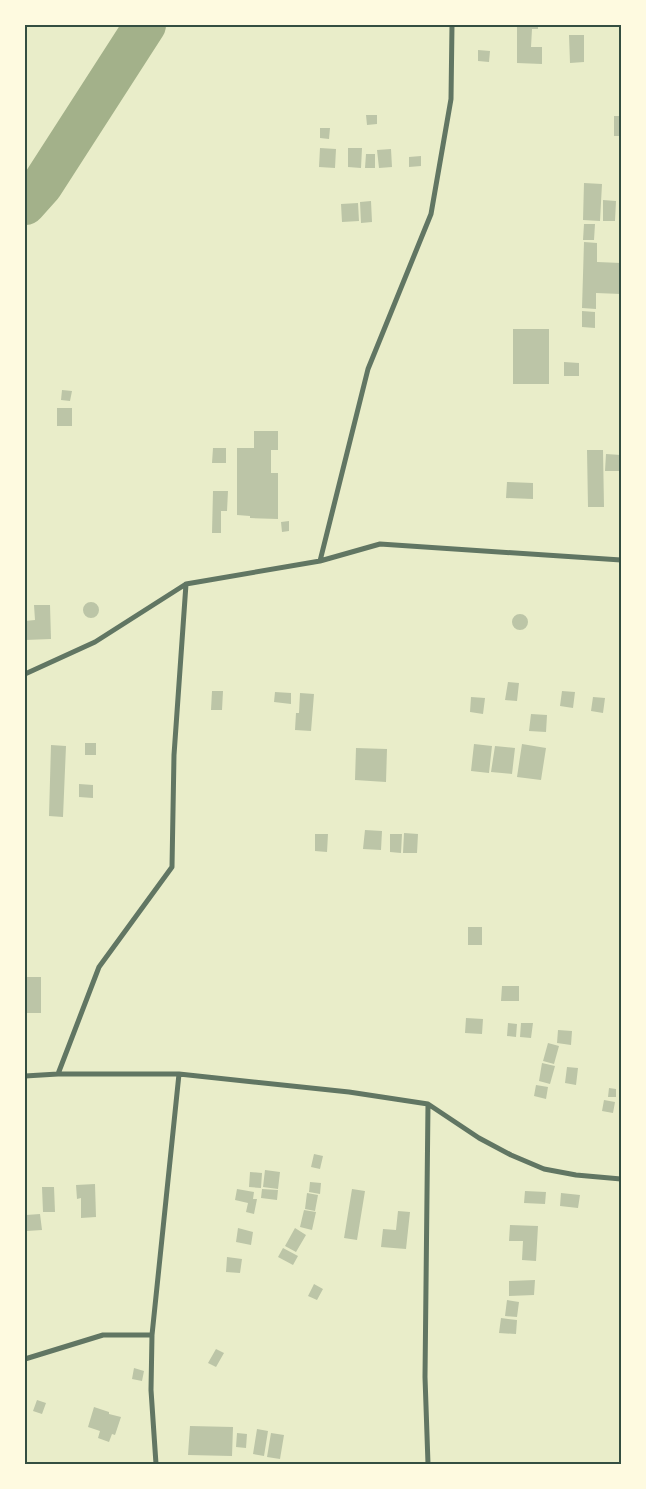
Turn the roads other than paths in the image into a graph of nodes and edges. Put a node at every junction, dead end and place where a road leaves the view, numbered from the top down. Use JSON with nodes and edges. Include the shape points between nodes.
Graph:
{"nodes":[{"id":1,"x":452,"y":25,"type":"edge"},
{"id":2,"x":621,"y":560,"type":"edge"},
{"id":3,"x":320,"y":561,"type":"junction"},
{"id":4,"x":186,"y":584,"type":"junction"},
{"id":5,"x":25,"y":674,"type":"edge"},
{"id":6,"x":58,"y":1074,"type":"junction"},
{"id":7,"x":180,"y":1074,"type":"junction"},
{"id":8,"x":25,"y":1076,"type":"edge"},
{"id":9,"x":428,"y":1104,"type":"junction"},
{"id":10,"x":621,"y":1179,"type":"edge"},
{"id":11,"x":152,"y":1335,"type":"junction"},
{"id":12,"x":25,"y":1359,"type":"edge"},
{"id":13,"x":156,"y":1464,"type":"edge"},
{"id":14,"x":428,"y":1464,"type":"edge"}],
"edges":[{"from":1,"to":3,"type":"street","via":[[451,99],[431,214],[368,369]]},
{"from":2,"to":3,"type":"street","via":[[380,544]]},
{"from":3,"to":4,"type":"street"},
{"from":4,"to":5,"type":"street","via":[[95,642]]},
{"from":4,"to":6,"type":"street","via":[[174,755],[172,867],[99,967]]},
{"from":6,"to":7,"type":"street"},
{"from":6,"to":8,"type":"street"},
{"from":7,"to":9,"type":"street"},
{"from":7,"to":11,"type":"street"},
{"from":9,"to":10,"type":"street","via":[[479,1138],[544,1169]]},
{"from":9,"to":14,"type":"street","via":[[425,1377]]},
{"from":11,"to":12,"type":"street","via":[[103,1335]]},
{"from":11,"to":13,"type":"street","via":[[151,1390]]}]}
